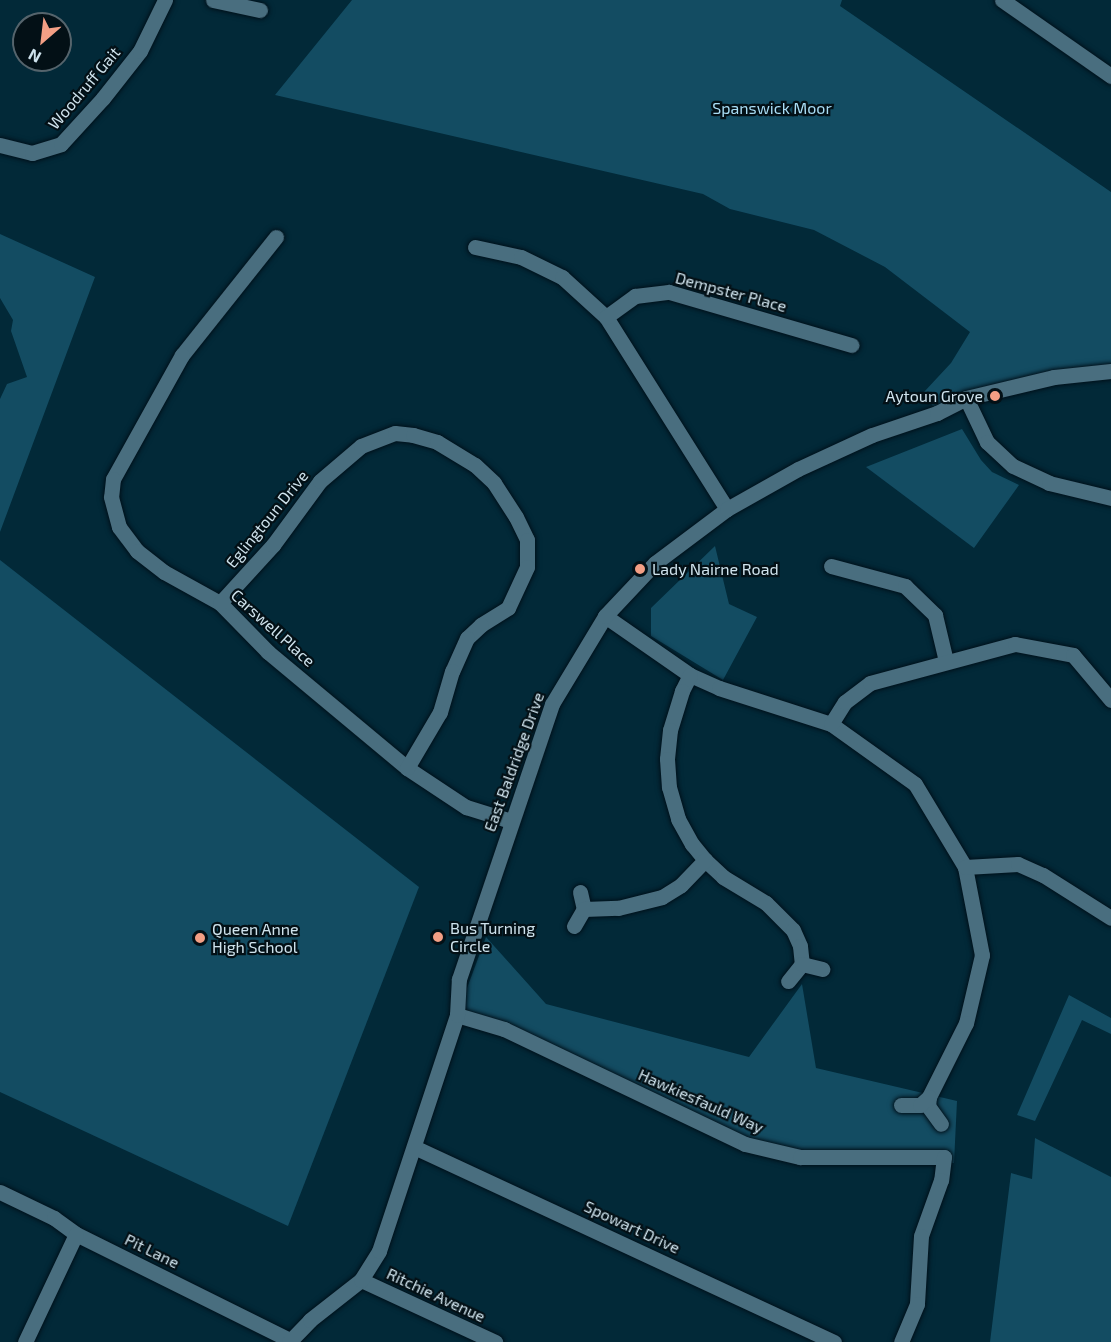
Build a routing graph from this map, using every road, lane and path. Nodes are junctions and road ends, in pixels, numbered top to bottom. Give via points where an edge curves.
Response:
1 (165, 0) edge
2 (213, 0) edge
3 (1002, 0) edge
4 (260, 10) dead end
5 (1111, 76) edge
6 (0, 145) edge
7 (276, 237) dead end
8 (476, 248) dead end
9 (606, 317) junction
10 (851, 345) dead end
11 (1111, 371) edge
12 (966, 398) junction
13 (1111, 498) edge
14 (727, 509) junction
15 (831, 566) dead end
16 (220, 603) junction
17 (605, 616) junction
18 (946, 661) junction
19 (690, 675) junction
20 (1111, 700) edge
21 (831, 724) junction
22 (407, 768) junction
23 (511, 821) junction
24 (705, 860) junction
25 (965, 867) junction
26 (580, 892) dead end
27 (584, 909) junction
28 (1111, 918) edge
29 (574, 926) dead end
30 (802, 964) junction
31 (822, 969) dead end
32 (788, 981) dead end
33 (457, 1015) junction
34 (929, 1096) junction
35 (901, 1105) dead end
36 (941, 1125) dead end
37 (414, 1147) junction
38 (0, 1192) edge
39 (76, 1234) junction
40 (361, 1280) junction
41 (289, 1341) edge
42 (25, 1342) edge
43 (495, 1342) edge
44 (834, 1342) edge
45 (901, 1342) edge

1 - 6 street, Woodruff Gait via 140,51 61,144 32,153
2 - 4 street
3 - 5 street
7 - 16 street, Carswell Place via 182,355 113,479 113,512 137,551 164,572
8 - 9 street via 521,258 562,277
9 - 10 street, Dempster Place via 635,296 669,292
9 - 14 street
11 - 12 street, East Baldridge Drive via 1054,377
12 - 13 street via 987,442 1013,466 1049,483
12 - 14 street, East Baldridge Drive via 798,469
14 - 17 street, East Baldridge Drive via 655,563
15 - 18 street via 905,586 935,615
16 - 22 street, Carswell Place via 268,652
16 - 22 street, Eglingtoun Drive via 273,545 320,481 361,446 394,433 413,435 437,442 475,465 494,483 516,518 527,540 527,567 508,608 467,638 440,712
17 - 19 street
17 - 23 street, East Baldridge Drive via 552,704
18 - 20 street via 1015,644 1074,655
18 - 21 street via 870,683 845,702
19 - 21 street
19 - 24 street via 670,730 669,787 678,819
21 - 25 street via 915,783
22 - 23 street, Carswell Place via 466,807
23 - 33 street, East Baldridge Drive via 459,979
24 - 27 street via 681,885 662,897 618,908
24 - 30 street via 723,877 781,915 800,946
25 - 28 street via 1018,864 1043,875
25 - 34 street via 982,955 966,1023
26 - 27 street
27 - 29 street
30 - 31 street
30 - 32 street
33 - 37 street, East Baldridge Drive
33 - 45 street, Hawkiesfauld Way via 504,1029 745,1144 800,1157 944,1157 941,1180 921,1236 917,1304
34 - 35 street via 920,1106
34 - 36 street via 928,1106
37 - 40 street, East Baldridge Drive via 379,1251
37 - 44 street, Spowart Drive
38 - 39 street, Pit Lane via 54,1218
39 - 41 street, Pit Lane
39 - 42 street
40 - 41 street, East Baldridge Drive
40 - 43 street, Ritchie Avenue

